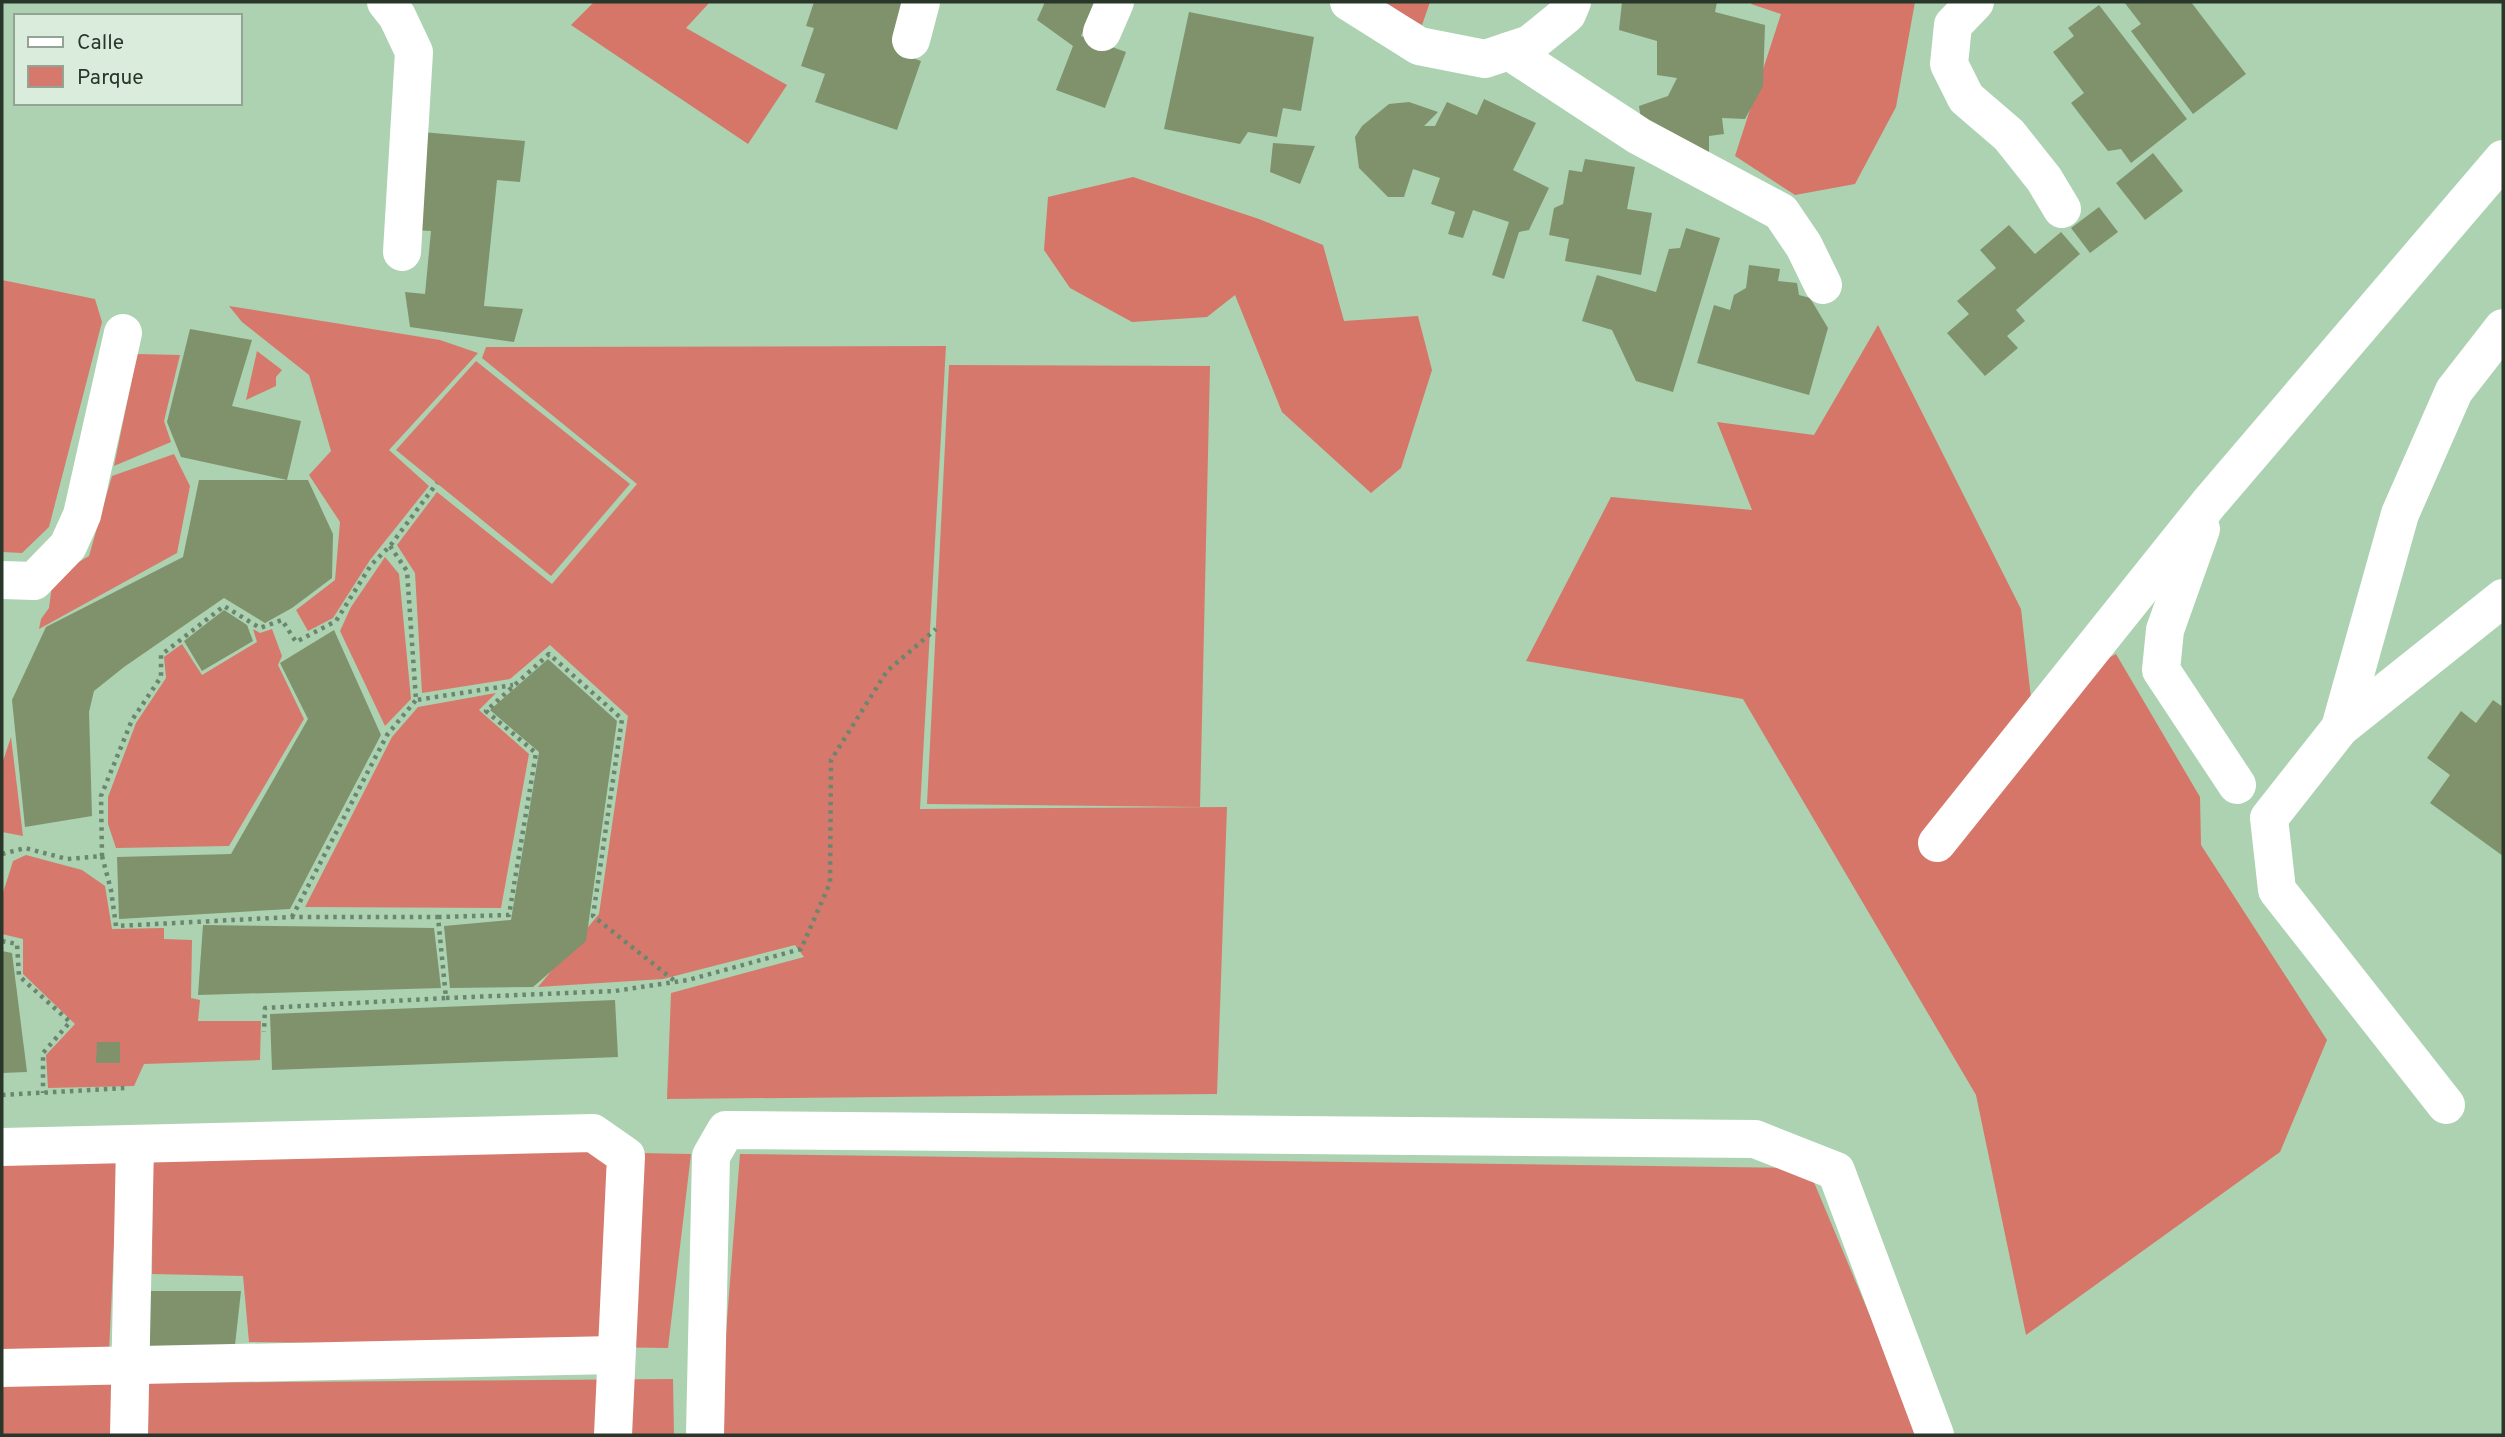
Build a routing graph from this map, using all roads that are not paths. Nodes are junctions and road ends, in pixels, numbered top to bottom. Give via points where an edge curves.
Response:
1 (386, 2) edge
2 (921, 2) edge
3 (1349, 2) edge
4 (1572, 2) edge
5 (1975, 2) edge
6 (911, 40) dead end
7 (1509, 51) junction
8 (2503, 159) edge
9 (2062, 209) dead end
10 (402, 252) dead end
11 (1823, 285) dead end
12 (2503, 328) edge
13 (123, 333) dead end
14 (2210, 502) junction
15 (2, 580) edge
16 (2503, 598) edge
17 (2340, 729) junction
18 (2237, 785) dead end
19 (1937, 843) dead end
20 (2446, 1105) dead end
21 (135, 1145) junction
22 (2, 1147) edge
23 (615, 1355) junction
24 (130, 1367) junction
25 (2, 1368) edge
26 (129, 1435) edge
27 (613, 1435) edge
28 (705, 1435) edge
29 (1935, 1435) edge

1 - 10 street via 414,52
2 - 6 street
3 - 7 street via 1419,46 1485,59
4 - 7 street via 1567,14 1530,44
5 - 9 street via 1953,25 1949,64 1966,98 2009,135
7 - 11 street via 1639,136 1781,212
8 - 14 street
12 - 17 street via 2454,391 2400,513
13 - 15 street via 82,515 68,546 34,581
14 - 18 street via 2165,630 2161,670
14 - 19 street
16 - 17 street
17 - 20 street via 2269,818 2277,890
21 - 22 street
21 - 23 street via 593,1133 626,1156
21 - 24 street
23 - 24 street
23 - 27 street
24 - 25 street
24 - 26 street
28 - 29 street via 711,1156 726,1130 1755,1139 1836,1171

